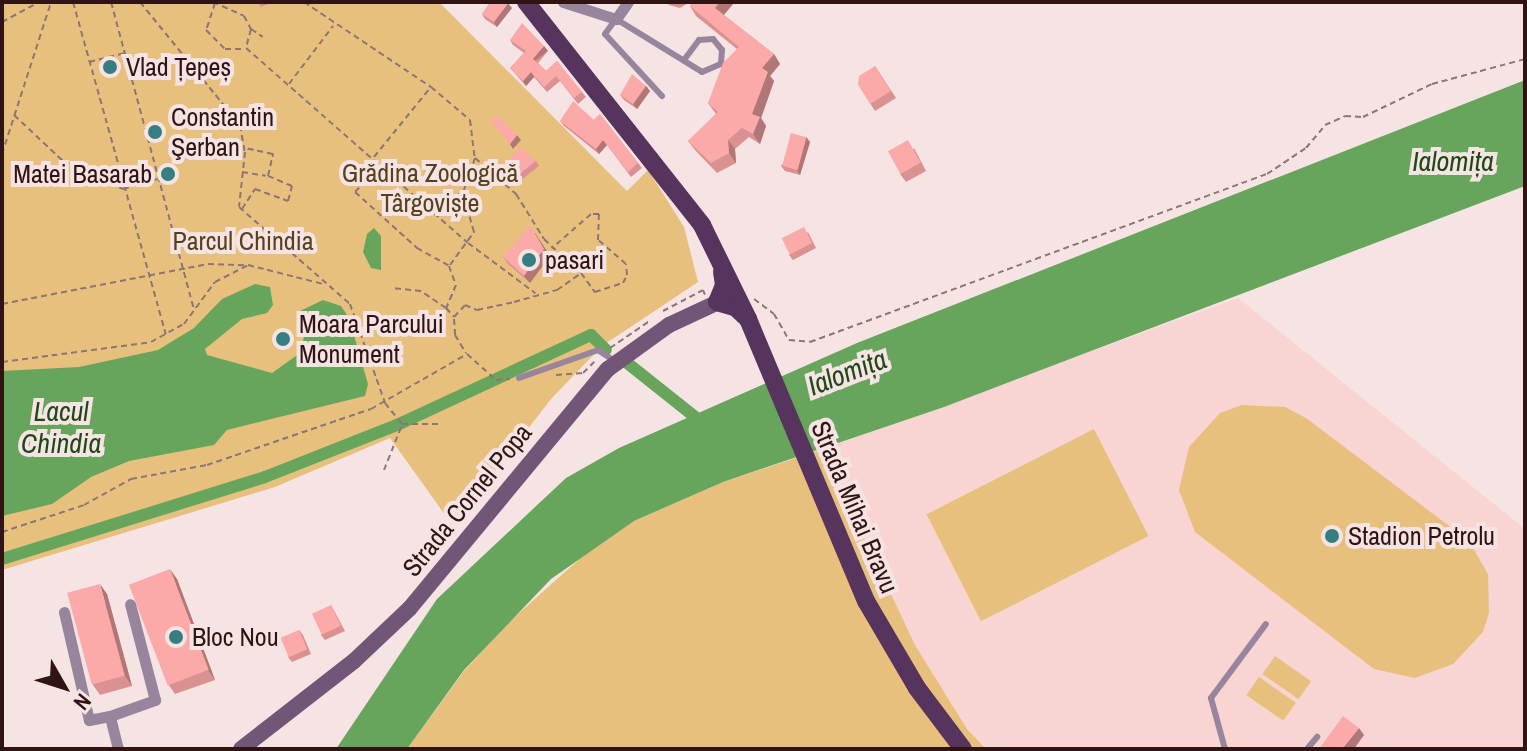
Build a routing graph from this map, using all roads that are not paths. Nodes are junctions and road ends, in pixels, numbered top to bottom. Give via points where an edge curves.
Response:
1 (526, 2) edge
2 (563, 2) edge
3 (628, 2) edge
4 (616, 19) junction
5 (684, 60) junction
6 (662, 96) dead end
7 (718, 254) junction
8 (737, 294) junction
9 (717, 302) junction
10 (748, 319) junction
11 (616, 362) junction
12 (519, 378) dead end
13 (130, 604) edge
14 (64, 612) dead end
15 (1266, 624) dead end
16 (110, 716) junction
17 (1317, 737) dead end
18 (118, 749) edge
19 (241, 749) edge
20 (963, 749) edge
21 (1225, 749) edge
22 (1307, 749) edge

1 - 7 main road, Strada Mihai Bravu via 668,177
2 - 4 street
3 - 4 street
4 - 5 lane
4 - 6 lane via 605,34
5 - 5 lane via 699,40 713,39 722,50 721,64 709,72
7 - 8 main road, Strada Mihai Bravu
7 - 9 main road via 724,285
8 - 9 main road, Strada Cornel Popa
8 - 10 main road, Strada Mihai Bravu
9 - 10 main road via 735,307
9 - 11 main road, Strada Cornel Popa via 669,325
10 - 20 main road, Strada Mihai Bravu via 880,628
11 - 12 lane via 598,350
11 - 19 main road, Strada Cornel Popa via 572,407 410,608 354,661
13 - 16 street via 155,700
14 - 16 street via 89,720
15 - 21 lane via 1211,698
16 - 18 street
17 - 22 lane

